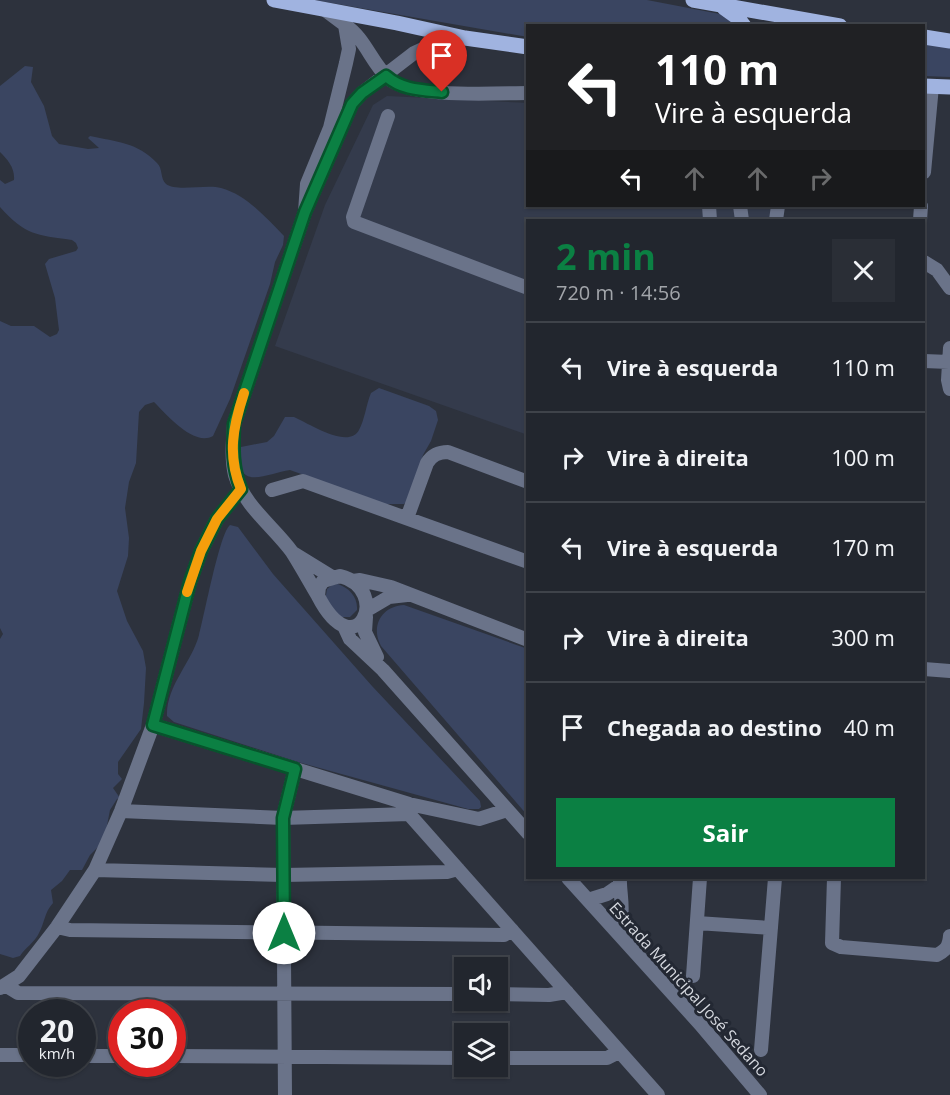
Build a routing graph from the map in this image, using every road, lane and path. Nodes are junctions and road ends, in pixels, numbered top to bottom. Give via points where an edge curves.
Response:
1 (274, 0) edge
2 (693, 0) edge
3 (717, 4) junction
4 (326, 10) junction
5 (742, 24) edge
6 (829, 24) edge
7 (345, 25) junction
8 (925, 37) edge
9 (465, 38) junction
10 (950, 41) edge
11 (526, 47) edge
12 (386, 76) junction
13 (928, 86) edge
14 (950, 87) edge
15 (525, 95) edge
16 (388, 116) dead end
17 (925, 150) edge
18 (305, 212) junction
19 (925, 263) edge
20 (526, 287) edge
21 (950, 288) edge
22 (950, 355) edge
23 (925, 361) edge
24 (950, 389) edge
25 (526, 481) edge
26 (241, 489) junction
27 (272, 490) dead end
28 (407, 518) junction
29 (291, 552) junction
30 (526, 561) edge
31 (332, 577) junction
32 (353, 581) junction
33 (409, 595) junction
34 (318, 596) junction
35 (366, 614) junction
36 (344, 626) junction
37 (526, 639) edge
38 (925, 669) edge
39 (383, 670) junction
40 (950, 671) edge
41 (153, 725) junction
42 (295, 769) junction
43 (409, 809) junction
44 (507, 810) junction
45 (121, 811) junction
46 (283, 818) junction
47 (526, 831) edge
48 (458, 869) junction
49 (95, 870) junction
50 (284, 875) junction
51 (569, 879) edge
52 (700, 879) edge
53 (775, 879) edge
54 (834, 879) edge
55 (620, 881) edge
56 (588, 900) junction
57 (697, 922) junction
58 (57, 927) junction
59 (771, 928) junction
60 (615, 929) junction
61 (512, 930) junction
62 (284, 933) junction
63 (950, 936) edge
64 (693, 976) dead end
65 (3, 987) edge
66 (567, 992) junction
67 (284, 994) junction
68 (454, 994) edge
69 (508, 994) edge
70 (761, 1050) dead end
71 (619, 1052) junction
72 (0, 1055) edge
73 (18, 1055) edge
74 (186, 1056) edge
75 (285, 1057) junction
76 (454, 1058) edge
77 (508, 1058) edge
78 (285, 1095) edge
79 (658, 1095) edge
80 (760, 1095) edge

1 - 4 main road
2 - 3 main road
3 - 5 main road
3 - 6 main road
4 - 7 street
4 - 9 main road
7 - 12 street via 359,36
7 - 18 street via 346,63 330,128 307,184
8 - 10 main road
9 - 11 main road
9 - 12 street via 414,53
12 - 15 street via 405,88
12 - 18 street via 352,104
13 - 14 main road
13 - 17 street
16 - 20 street via 354,222
18 - 26 street via 234,424 235,474
19 - 21 street via 937,270
22 - 23 street
22 - 24 street
25 - 28 street via 440,452 427,463
26 - 29 street
26 - 41 street via 217,519 194,572
27 - 28 street via 303,481
28 - 30 street
29 - 31 street
29 - 34 street
31 - 32 street
31 - 34 street via 322,581
32 - 33 street via 392,587
32 - 35 street via 363,597
33 - 35 street via 388,597
33 - 37 street
34 - 36 street
35 - 36 street via 362,623
35 - 39 street via 368,642
36 - 39 street via 350,639
38 - 40 street
39 - 44 street
41 - 42 street
41 - 45 street
42 - 43 street
42 - 46 street
43 - 44 street via 479,819
43 - 46 street
43 - 48 street
44 - 47 street
45 - 46 street
45 - 49 street
46 - 50 street
48 - 50 street
48 - 61 street
49 - 50 street
49 - 58 street
50 - 62 street
51 - 56 street, Estrada Municipal José Sedano
52 - 57 street
53 - 59 street
54 - 63 street via 832,943 937,955 946,950
55 - 56 street via 607,894
55 - 60 street via 621,917
56 - 60 street, Estrada Municipal José Sedano
57 - 59 street
57 - 64 street
58 - 62 street
58 - 65 street via 19,976
59 - 70 street
60 - 80 street, Estrada Municipal José Sedano
61 - 62 street via 504,935
61 - 66 street
62 - 67 street
65 - 67 street via 18,993
66 - 69 street
66 - 71 street
67 - 68 street
67 - 75 street
71 - 77 street via 608,1058
71 - 79 street
72 - 73 street
74 - 75 street
75 - 76 street
75 - 78 street

